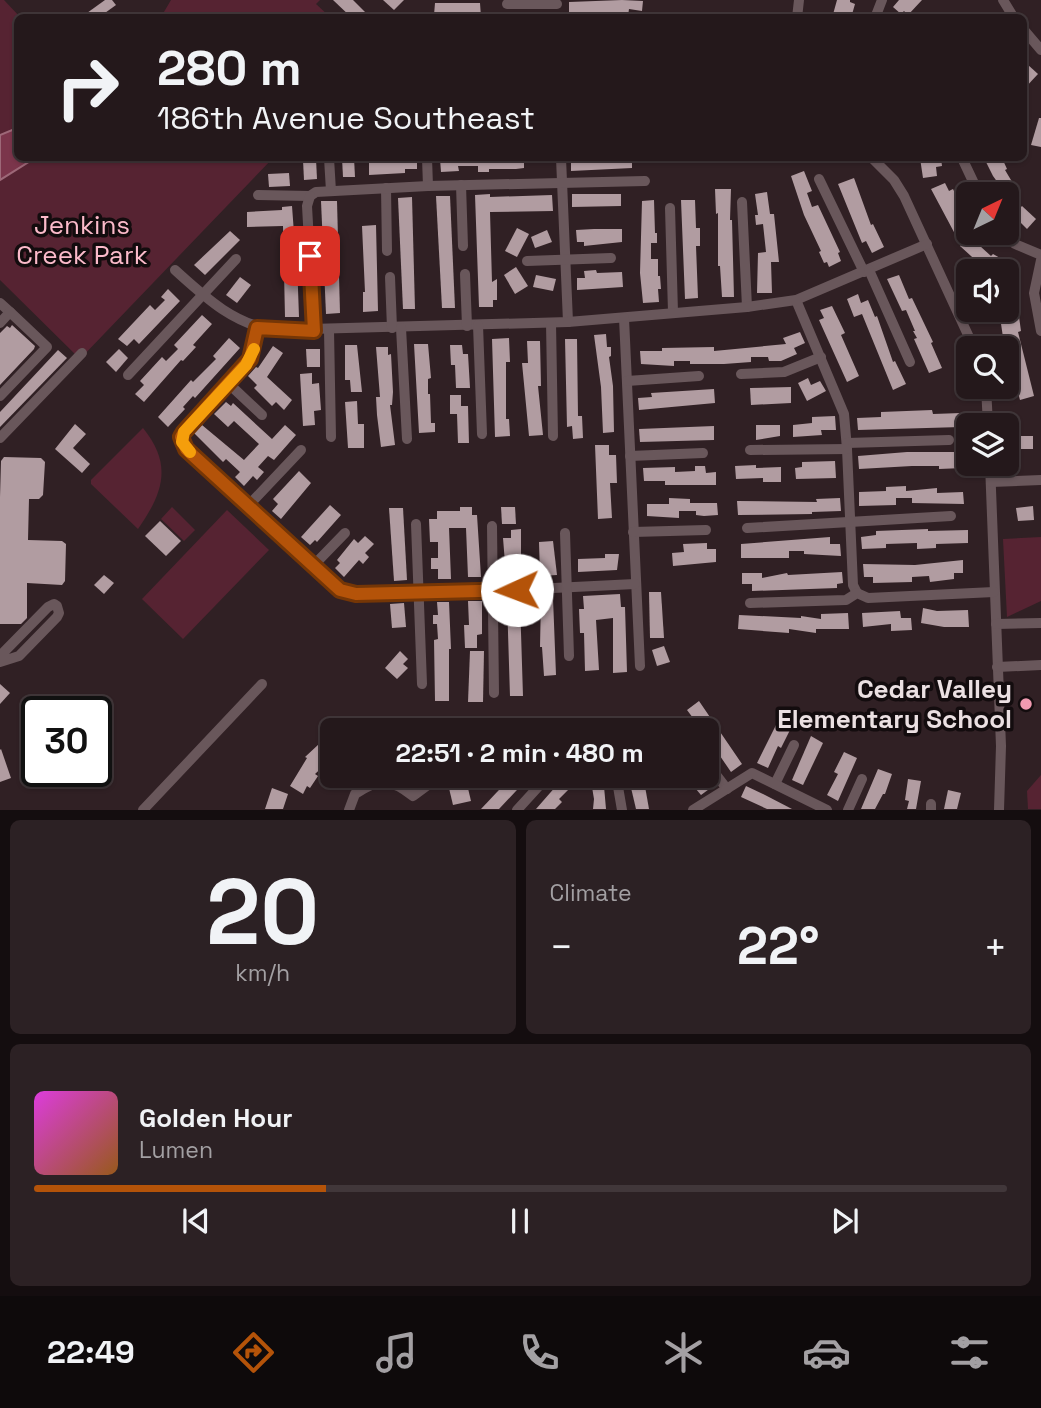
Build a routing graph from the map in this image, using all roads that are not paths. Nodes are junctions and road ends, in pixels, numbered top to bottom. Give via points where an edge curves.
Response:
1 (557, 2) edge
2 (507, 4) dead end
3 (1027, 35) edge
4 (1041, 50) edge
5 (329, 161) edge
6 (427, 161) edge
7 (561, 161) edge
8 (875, 161) edge
9 (963, 161) edge
10 (819, 179) dead end
11 (562, 181) junction
12 (645, 181) dead end
13 (973, 182) edge
14 (461, 185) junction
15 (428, 186) junction
16 (386, 188) junction
17 (331, 191) junction
18 (258, 195) dead end
19 (310, 196) junction
20 (742, 202) dead end
21 (670, 208) dead end
22 (927, 244) junction
23 (1018, 245) edge
24 (463, 246) dead end
25 (387, 251) dead end
26 (611, 258) dead end
27 (1041, 258) edge
28 (236, 259) dead end
29 (565, 260) junction
30 (527, 261) dead end
31 (175, 270) dead end
32 (866, 271) junction
33 (465, 274) dead end
34 (390, 277) dead end
35 (203, 295) junction
36 (796, 300) junction
37 (0, 303) edge
38 (747, 307) junction
39 (10, 312) junction
40 (673, 312) junction
41 (624, 318) junction
42 (0, 323) edge
43 (551, 323) junction
44 (568, 323) junction
45 (472, 326) junction
46 (257, 328) junction
47 (396, 328) junction
48 (329, 330) junction
49 (314, 331) junction
50 (1041, 331) edge
51 (969, 336) edge
52 (82, 353) dead end
53 (821, 356) junction
54 (910, 362) dead end
55 (128, 374) dead end
56 (741, 374) dead end
57 (699, 376) dead end
58 (627, 381) junction
59 (229, 384) junction
60 (0, 396) edge
61 (262, 415) dead end
62 (482, 434) dead end
63 (553, 436) dead end
64 (331, 437) dead end
65 (0, 438) edge
66 (407, 439) dead end
67 (949, 440) dead end
68 (847, 446) junction
69 (301, 450) dead end
70 (750, 450) dead end
71 (703, 453) dead end
72 (630, 456) junction
73 (991, 476) edge
74 (1041, 480) edge
75 (991, 482) junction
76 (248, 506) junction
77 (951, 516) dead end
78 (850, 522) junction
79 (416, 524) dead end
80 (492, 526) dead end
81 (747, 528) dead end
82 (706, 530) dead end
83 (634, 532) junction
84 (345, 533) dead end
85 (565, 533) dead end
86 (313, 566) junction
87 (635, 584) junction
88 (566, 587) junction
89 (492, 591) junction
90 (419, 592) junction
91 (994, 592) junction
92 (857, 593) junction
93 (750, 603) dead end
94 (1041, 623) edge
95 (996, 624) junction
96 (0, 656) edge
97 (569, 656) dead end
98 (0, 662) edge
99 (1041, 665) edge
100 (640, 666) dead end
101 (997, 667) junction
102 (262, 684) dead end
103 (422, 684) dead end
104 (494, 693) dead end
105 (794, 745) dead end
106 (719, 779) edge
107 (862, 779) dead end
108 (775, 784) junction
109 (368, 788) edge
110 (401, 788) edge
111 (424, 788) edge
112 (537, 788) edge
113 (618, 788) edge
114 (727, 789) junction
115 (143, 810) edge
116 (349, 810) edge
117 (517, 810) edge
118 (622, 810) edge
119 (693, 810) edge
120 (827, 810) edge
121 (848, 810) edge
122 (999, 810) edge

1 - 2 street
3 - 4 street
5 - 17 street
6 - 15 street
7 - 11 street
8 - 22 street via 899,188
9 - 13 street
10 - 32 street
11 - 12 street
11 - 14 street
11 - 29 street
14 - 15 street
14 - 24 street
15 - 16 street
16 - 17 street
16 - 25 street
17 - 19 street
18 - 19 street
19 - 49 street
20 - 38 street
21 - 40 street
22 - 32 street
22 - 51 street
23 - 27 street
26 - 29 street
27 - 50 street via 1034,293
28 - 35 street
29 - 30 street
29 - 44 street
31 - 35 street
32 - 36 street
32 - 54 street
33 - 45 street
34 - 47 street
35 - 46 street
35 - 55 street
36 - 38 street
36 - 53 street
37 - 39 street
38 - 40 street
39 - 42 street
39 - 60 street via 47,347
40 - 41 street
41 - 44 street
41 - 58 street
43 - 44 street
43 - 45 street
43 - 63 street
45 - 47 street
45 - 62 street
46 - 49 street
46 - 59 street via 250,359
47 - 48 street
47 - 66 street
48 - 49 street
48 - 64 street
52 - 65 street
53 - 56 street via 784,372
53 - 68 street via 841,405
57 - 58 street
58 - 72 street
59 - 61 street
59 - 76 street via 181,437 186,449
67 - 68 street
68 - 70 street
68 - 78 street
69 - 76 street
71 - 72 street
72 - 83 street
73 - 75 street
74 - 75 street
75 - 91 street
76 - 86 street
77 - 78 street
78 - 81 street
78 - 92 street
79 - 90 street
80 - 89 street
82 - 83 street
83 - 87 street
84 - 86 street
85 - 88 street
86 - 90 street via 349,593
87 - 88 street
87 - 100 street
88 - 89 street
88 - 97 street
89 - 90 street
89 - 104 street
90 - 103 street
91 - 92 street via 869,598
91 - 95 street
92 - 93 street via 846,600
94 - 95 street
95 - 101 street
96 - 98 street via 48,607 57,606 57,617 19,656
99 - 101 street
101 - 122 street
102 - 115 street
105 - 108 street
106 - 114 street
107 - 121 street
108 - 114 street via 752,773
108 - 120 street
109 - 116 street via 355,794
110 - 111 street via 413,796
112 - 117 street
113 - 118 street
114 - 119 street

